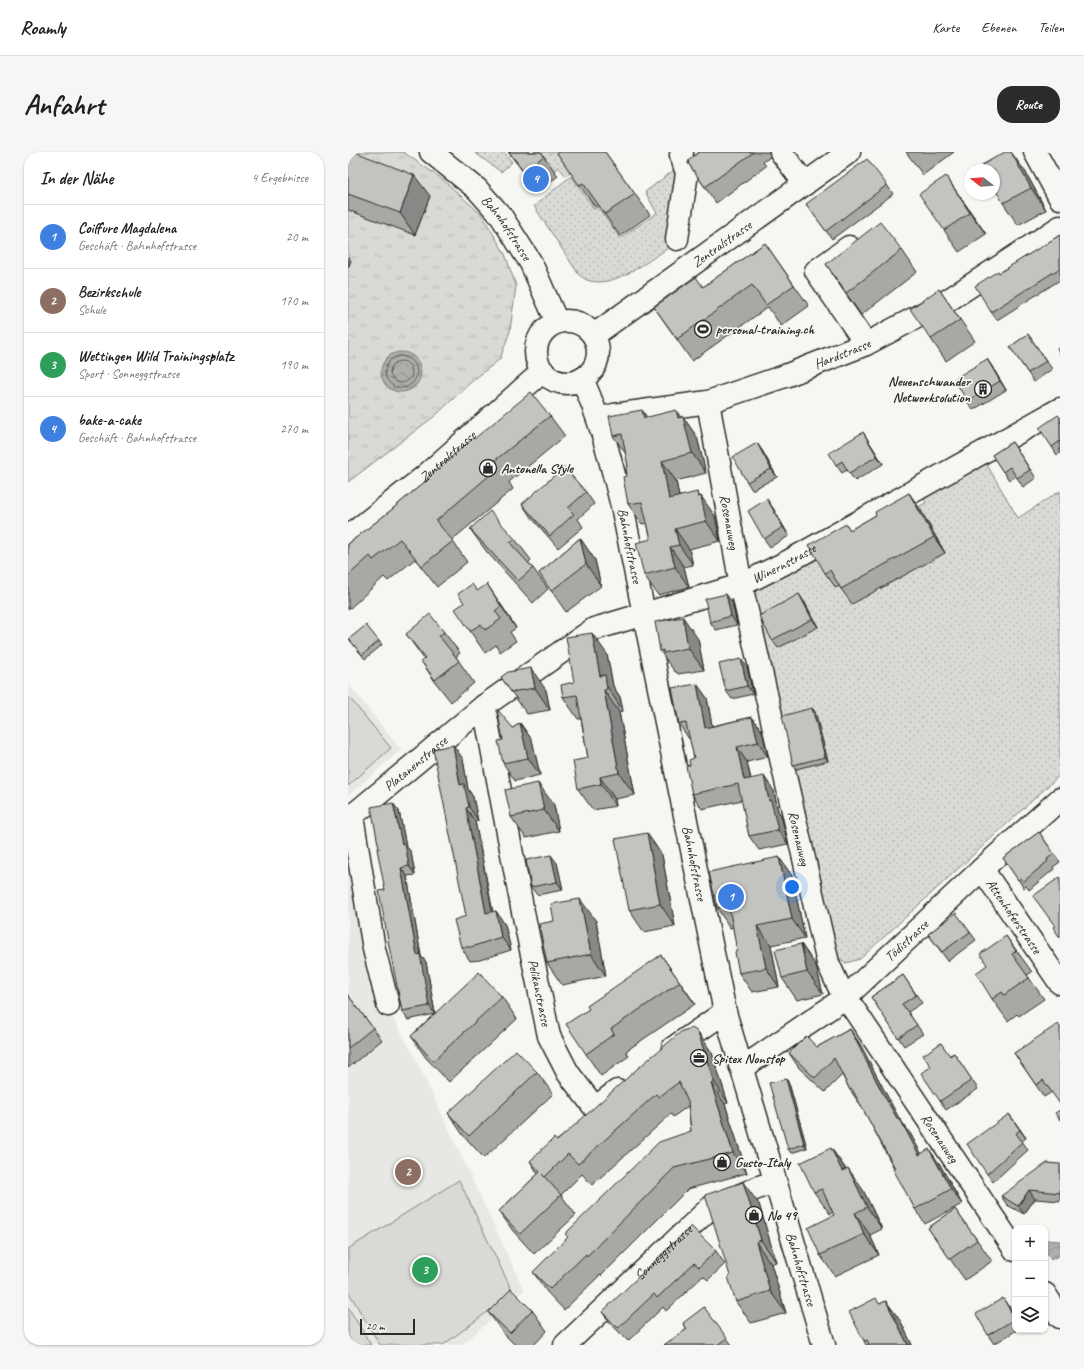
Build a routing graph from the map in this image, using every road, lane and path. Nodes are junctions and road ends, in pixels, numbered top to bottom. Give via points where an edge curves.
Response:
1 (431, 152) edge
2 (682, 152) edge
3 (781, 152) edge
4 (849, 152) edge
5 (1035, 152) edge
6 (804, 184) junction
7 (1060, 198) edge
8 (1060, 226) edge
9 (867, 235) edge
10 (677, 239) dead end
11 (557, 322) junction
12 (594, 335) junction
13 (866, 344) junction
14 (543, 371) junction
15 (582, 379) junction
16 (708, 402) junction
17 (1060, 408) edge
18 (598, 419) junction
19 (348, 537) edge
20 (741, 585) junction
21 (644, 614) junction
22 (484, 706) junction
23 (1060, 799) edge
24 (982, 869) junction
25 (1060, 983) edge
26 (846, 997) junction
27 (388, 1005) dead end
28 (725, 1012) junction
29 (659, 1058) edge
30 (740, 1065) junction
31 (630, 1080) edge
32 (775, 1183) junction
33 (1012, 1246) edge
34 (1047, 1297) edge
35 (1060, 1317) edge
36 (565, 1345) edge
37 (823, 1345) edge

1 - 11 street, Bahnhofstrasse via 477,189 501,216 531,263
2 - 10 street via 687,173
3 - 6 street
4 - 6 street, Zentralstrasse
5 - 7 street
6 - 12 street, Zentralstrasse
8 - 13 street, Hardstrasse via 947,301
9 - 13 street via 816,271
11 - 12 street via 573,321 588,328
11 - 14 street via 543,332 536,348 536,356
12 - 15 street via 598,344 596,364
13 - 16 street, Hardstrasse via 785,376
14 - 15 street via 557,381 565,383
14 - 19 street, Zentralstrasse via 425,476
15 - 18 street, Bahnhofstrasse
16 - 18 street, Hardstrasse via 614,414
16 - 20 street, Rosenauweg
17 - 20 street, Winernstrasse via 789,561
18 - 21 street, Bahnhofstrasse via 622,506
20 - 21 street, Winernstrasse
20 - 26 street, Rosenauweg via 828,963
21 - 22 street, Platanenstrasse via 594,629
21 - 28 street, Bahnhofstrasse
22 - 27 street, Platanenstrasse via 352,816 374,949
22 - 31 street, Pelikanstrasse via 549,1036 589,1116
23 - 24 street, Tödistrasse
24 - 25 street, Attenhoferstrasse
24 - 26 street, Tödistrasse
26 - 30 street, Tödistrasse via 751,1062
26 - 33 street, Rosenauweg
28 - 29 street
28 - 30 street, Bahnhofstrasse
30 - 32 street, Bahnhofstrasse
32 - 36 street, Sonneggstrasse via 710,1208
32 - 37 street, Bahnhofstrasse
34 - 35 street

